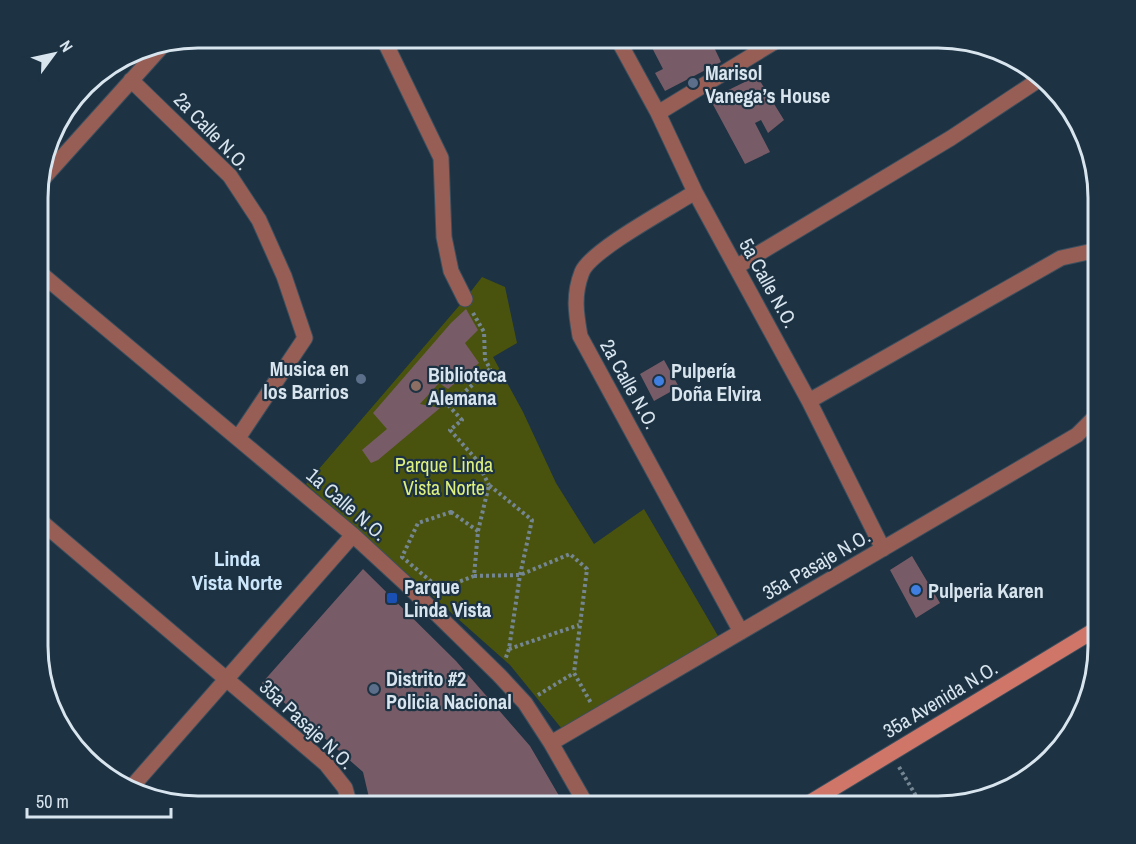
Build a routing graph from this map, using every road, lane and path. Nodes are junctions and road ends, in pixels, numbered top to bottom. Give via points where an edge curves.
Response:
1 (388, 48) edge
2 (622, 48) edge
3 (765, 48) edge
4 (154, 55) edge
5 (131, 80) junction
6 (1034, 83) edge
7 (658, 113) junction
8 (51, 170) edge
9 (695, 192) junction
10 (1088, 252) edge
11 (736, 267) junction
12 (48, 280) edge
13 (465, 299) joint
14 (809, 401) junction
15 (1088, 424) edge
16 (238, 438) junction
17 (489, 485) junction
18 (48, 527) edge
19 (478, 531) junction
20 (353, 535) junction
21 (883, 549) junction
22 (474, 576) junction
23 (520, 576) junction
24 (580, 625) junction
25 (741, 632) junction
26 (1088, 634) edge
27 (509, 649) junction
28 (573, 673) junction
29 (499, 675) junction
30 (226, 678) junction
31 (525, 703) junction
32 (598, 716) junction
33 (550, 743) junction
34 (891, 754) junction
35 (135, 783) edge
36 (347, 796) edge
37 (580, 796) edge
38 (821, 796) edge
39 (916, 796) edge

1 - 13 street via 441,158 444,237 451,271
2 - 7 street, 5a Calle N.O.
3 - 7 street
4 - 5 street
5 - 8 street
5 - 16 street, 2a Calle N.O. via 230,176 263,229 305,338
6 - 11 street via 951,138
7 - 9 street, 5a Calle N.O.
9 - 11 street, 5a Calle N.O.
9 - 25 street, 2a Calle N.O. via 609,245 583,270 575,304 580,336
10 - 14 street via 1061,258
11 - 14 street, 5a Calle N.O.
12 - 16 street, 1a Calle N.O.
13 - 17 path via 484,332 485,359 490,369 449,406 462,420 450,430 475,458
14 - 21 street, 5a Calle N.O.
15 - 21 street, 35a Pasaje N.O. via 1077,435
16 - 20 street, 1a Calle N.O.
17 - 19 path
17 - 23 path via 532,520
18 - 30 street, 35a Pasaje N.O.
19 - 22 path
19 - 22 path via 451,512 418,523 402,557 440,589
20 - 29 street, 1a Calle N.O.
20 - 30 street
21 - 25 street, 35a Pasaje N.O.
22 - 23 path
23 - 24 path via 570,554 587,570
23 - 27 path
24 - 27 path
24 - 28 path
25 - 32 street, 35a Pasaje N.O.
26 - 34 main road, 35a Avenida N.O.
27 - 29 path
28 - 31 path
28 - 32 path
29 - 31 street, 1a Calle N.O.
30 - 35 street
30 - 36 street, 35a Pasaje N.O. via 326,764
31 - 33 street, 1a Calle N.O.
32 - 33 street, 35a Pasaje N.O.
33 - 37 street, 1a Calle N.O.
34 - 38 main road, 35a Avenida N.O.
34 - 39 path

